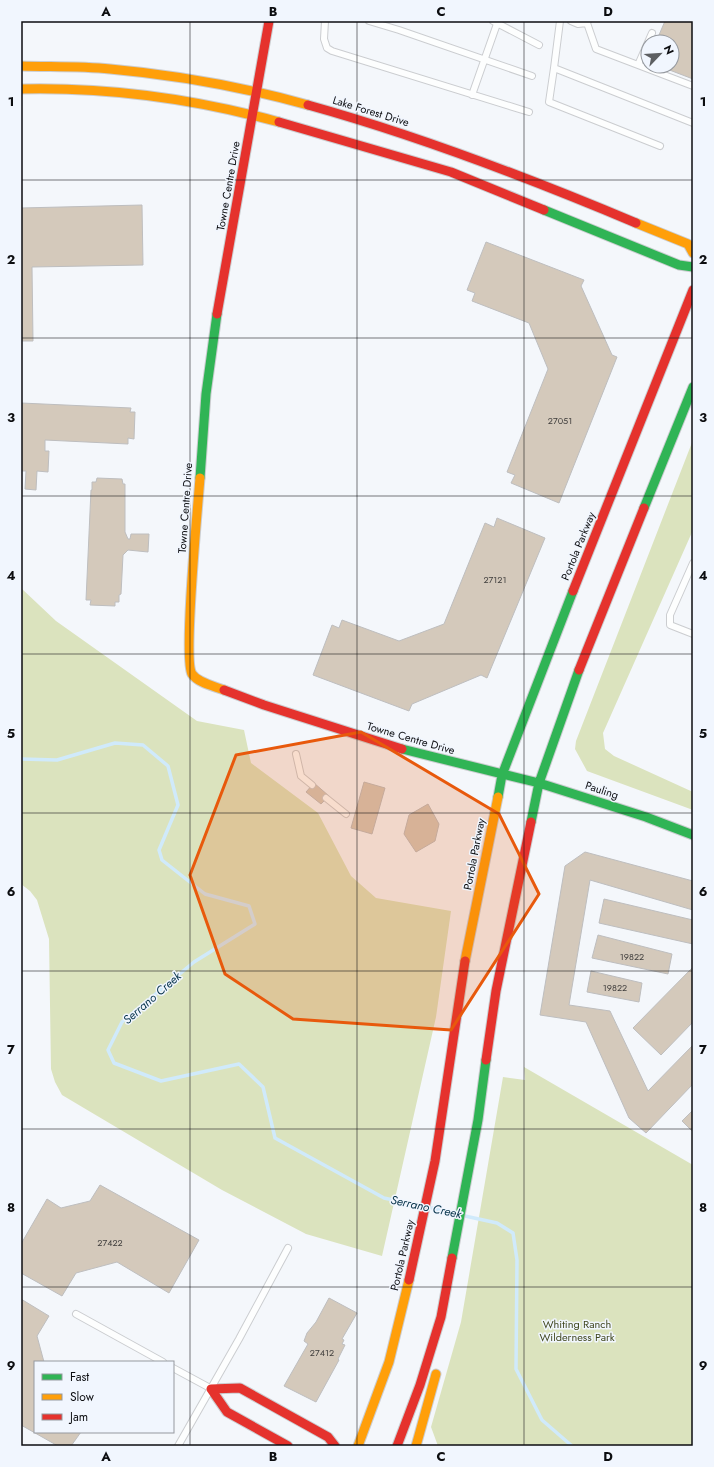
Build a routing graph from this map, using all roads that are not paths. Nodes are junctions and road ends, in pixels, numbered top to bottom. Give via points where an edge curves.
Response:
1 (269, 21) edge
2 (325, 21) edge
3 (369, 21) edge
4 (560, 21) edge
5 (571, 21) edge
6 (496, 22) edge
7 (588, 22) edge
8 (652, 33) dead end
9 (539, 45) dead end
10 (483, 59) junction
11 (638, 64) junction
12 (21, 66) edge
13 (554, 68) junction
14 (532, 76) dead end
15 (693, 86) edge
16 (21, 89) edge
17 (256, 91) junction
18 (472, 95) junction
19 (530, 112) dead end
20 (252, 115) junction
21 (693, 124) edge
22 (660, 146) dead end
23 (693, 253) edge
24 (693, 267) edge
25 (693, 290) edge
26 (693, 387) edge
27 (693, 563) edge
28 (693, 634) edge
29 (296, 754) dead end
30 (502, 775) junction
31 (539, 783) junction
32 (312, 785) dead end
33 (326, 798) dead end
34 (346, 814) dead end
35 (693, 834) edge
36 (288, 1248) dead end
37 (76, 1314) dead end
38 (441, 1317) junction
39 (445, 1331) dead end
40 (161, 1361) edge
41 (438, 1368) dead end
42 (174, 1369) edge
43 (211, 1389) junction
44 (178, 1446) edge
45 (288, 1446) edge
46 (335, 1446) edge
47 (358, 1446) edge
48 (397, 1446) edge
49 (416, 1446) edge

1 - 17 main road, Towne Centre Drive
2 - 18 lane via 324,39 327,48 332,51
3 - 10 lane
4 - 13 lane
5 - 7 lane via 578,24
6 - 9 lane
6 - 10 lane
7 - 11 lane via 596,49
8 - 11 lane
10 - 14 lane
10 - 18 lane
11 - 15 lane
12 - 17 main road, Lake Forest Drive via 58,65 164,74
13 - 21 lane
13 - 22 lane via 549,102
16 - 20 main road via 58,88 161,97
17 - 20 main road, Towne Centre Drive
17 - 23 main road, Lake Forest Drive via 376,123 458,151 688,244
18 - 19 lane
20 - 24 main road via 451,172 679,265
20 - 30 main road, Towne Centre Drive via 214,331 207,388 192,582 190,670 198,680 264,705 420,754
25 - 30 main road, Portola Parkway via 538,678
26 - 31 main road via 570,691
27 - 28 lane via 670,615 670,625
29 - 32 lane via 301,776
30 - 31 main road, Pauling
30 - 47 main road, Portola Parkway via 460,984 435,1161 420,1235 389,1362
31 - 35 main road, Pauling
31 - 38 main road via 496,991 478,1120
33 - 34 lane
36 - 43 lane
37 - 40 lane
38 - 39 main road
38 - 48 main road via 420,1385
41 - 49 main road
42 - 43 lane
43 - 44 lane
43 - 45 main road via 227,1412
43 - 46 main road via 240,1388 328,1437

